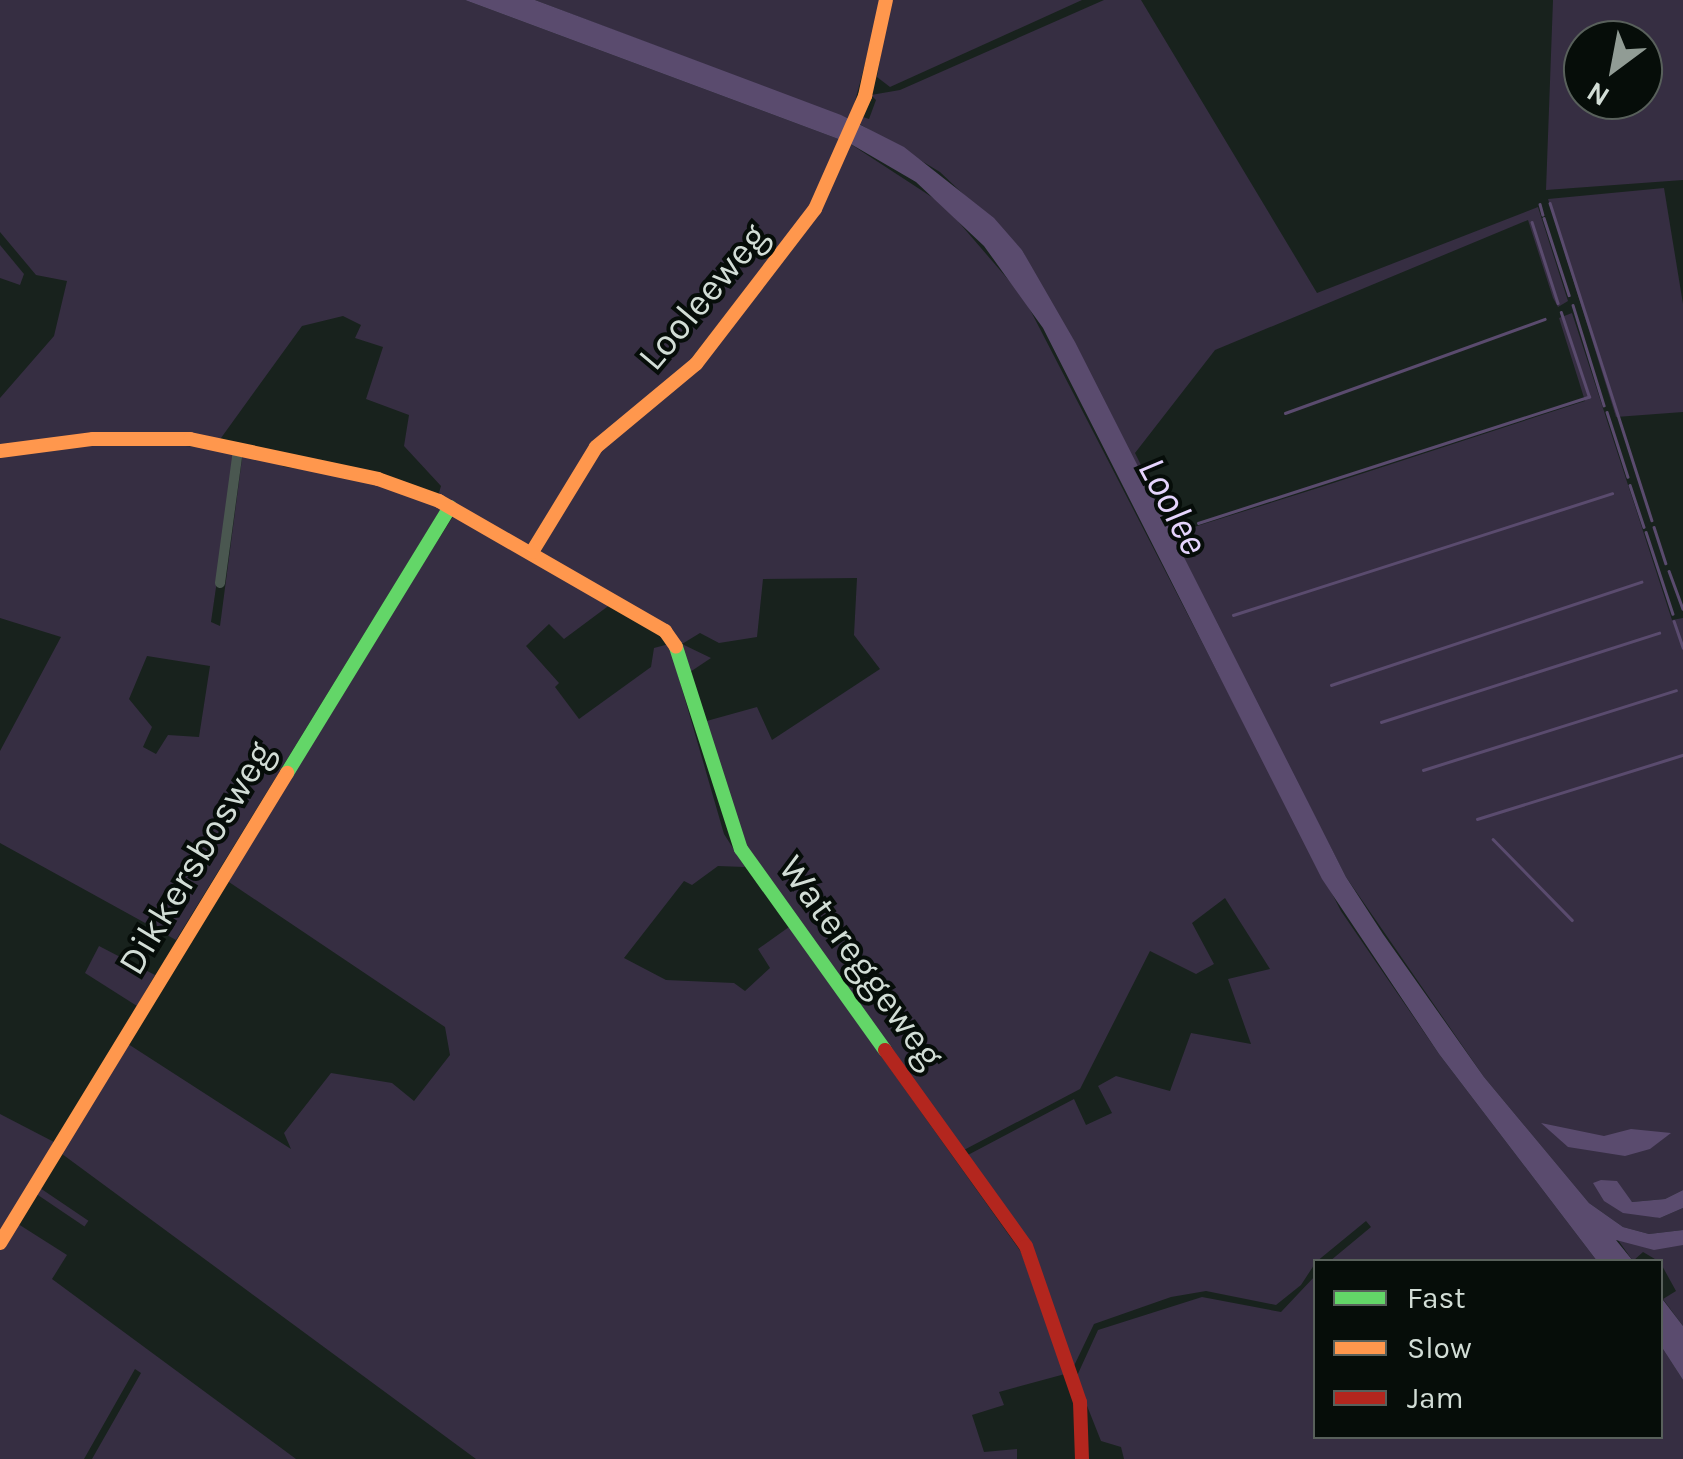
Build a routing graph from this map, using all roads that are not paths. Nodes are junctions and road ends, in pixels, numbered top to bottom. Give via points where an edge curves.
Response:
1 (886, 0) edge
2 (238, 449) junction
3 (0, 451) edge
4 (450, 507) junction
5 (532, 552) junction
6 (220, 584) dead end
7 (0, 1243) edge
8 (1082, 1459) edge

1 - 5 street, Looleeweg via 855,119 800,231 670,391 596,447
2 - 3 street via 190,439 93,439
2 - 4 street via 378,479
2 - 6 street
4 - 5 street
4 - 7 street, Dikkersbosweg
5 - 8 street, Watereggeweg via 674,640 741,849 1026,1246 1080,1402

